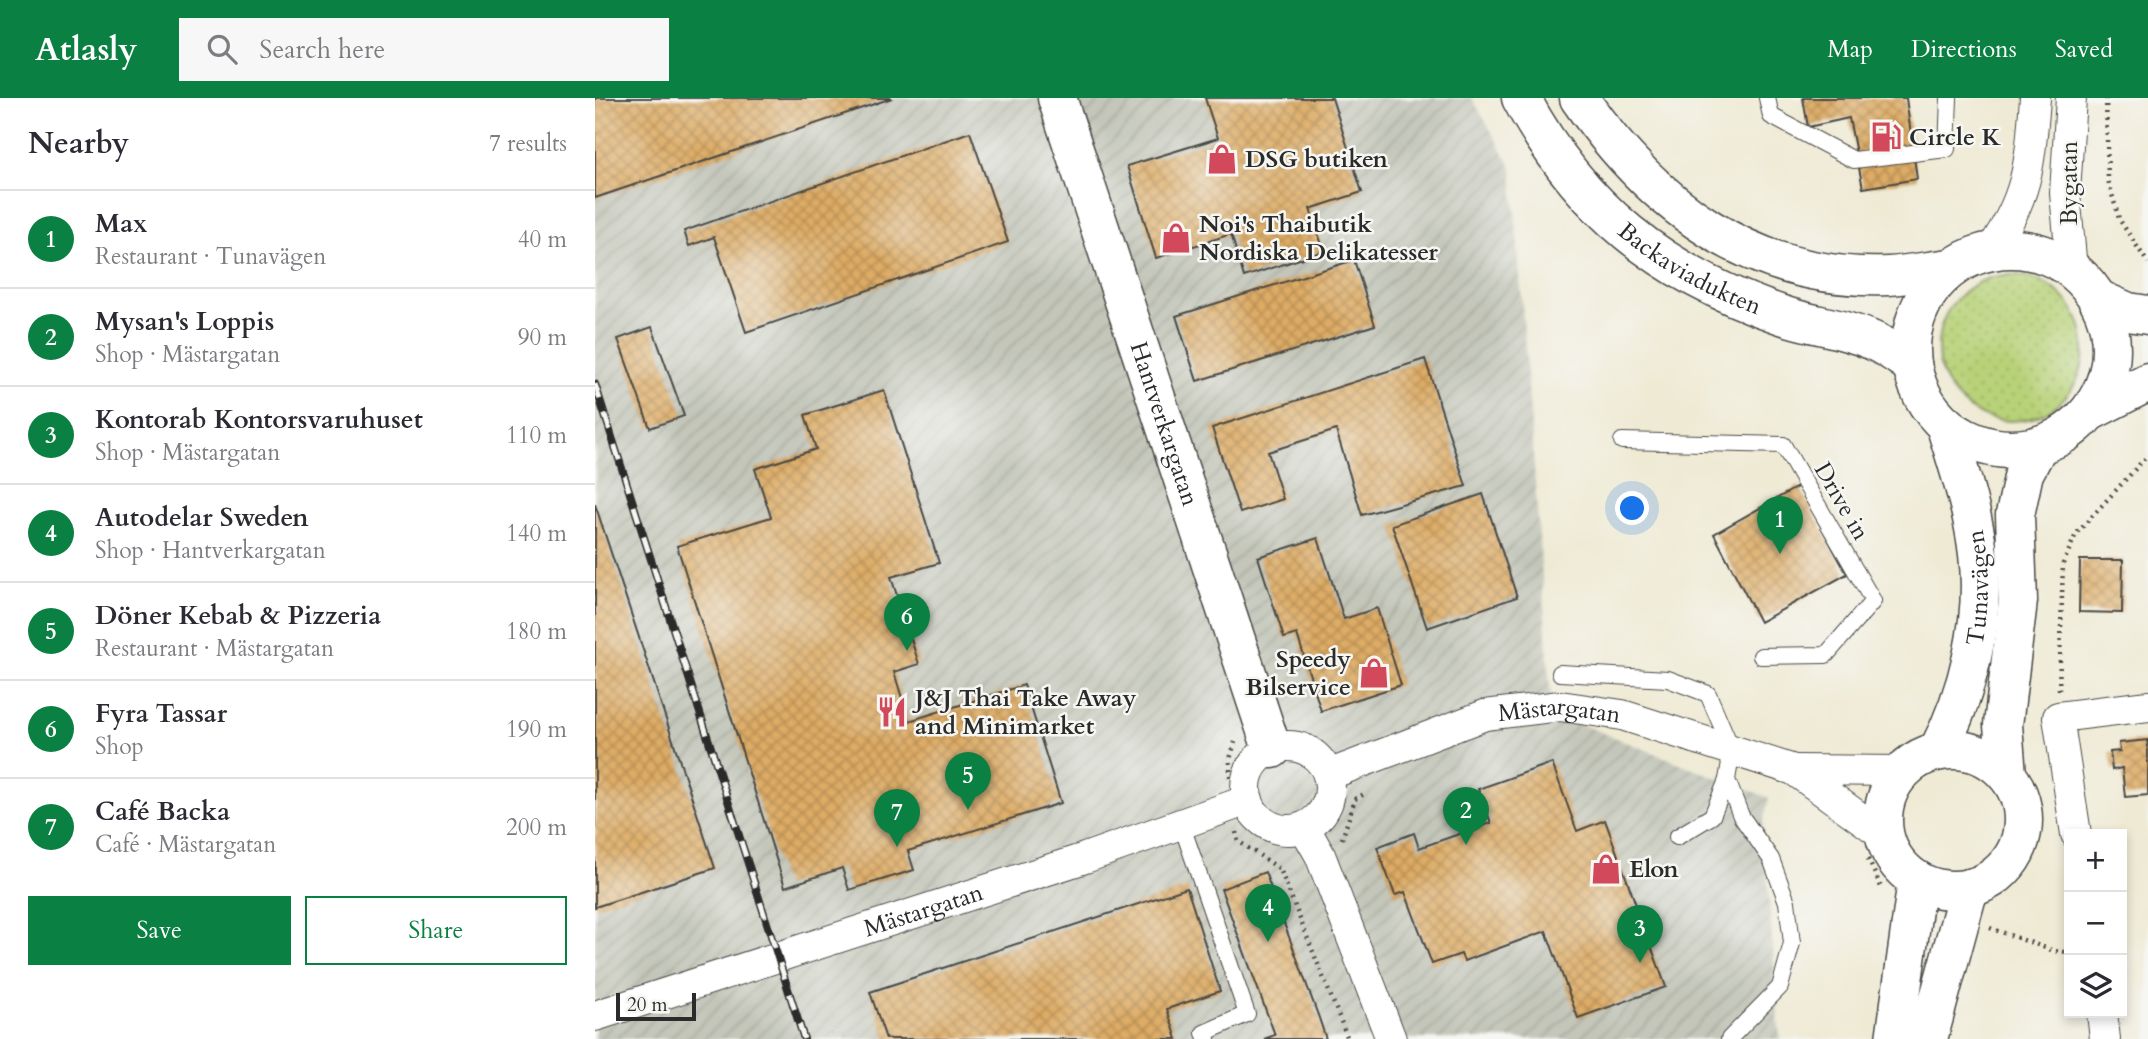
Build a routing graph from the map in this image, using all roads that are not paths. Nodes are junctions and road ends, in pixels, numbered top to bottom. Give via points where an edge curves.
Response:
1 (1057, 98) edge
2 (1521, 98) edge
3 (1579, 98) edge
4 (1767, 98) edge
5 (1949, 98) edge
6 (2035, 98) edge
7 (2071, 98) edge
8 (1991, 250) junction
9 (1952, 268) junction
10 (2072, 269) junction
11 (2098, 299) junction
12 (2148, 315) edge
13 (1912, 365) junction
14 (2148, 382) edge
15 (2089, 412) junction
16 (1945, 424) junction
17 (1622, 441) dead end
18 (2039, 445) junction
19 (1761, 656) dead end
20 (1560, 673) dead end
21 (2148, 706) edge
22 (1272, 749) junction
23 (1732, 750) junction
24 (1938, 751) junction
25 (1794, 770) junction
26 (1903, 771) junction
27 (1328, 775) junction
28 (2007, 775) junction
29 (1727, 780) junction
30 (1248, 800) junction
31 (1182, 826) junction
32 (1304, 827) junction
33 (2075, 829) edge
34 (1885, 836) junction
35 (1677, 837) dead end
36 (1917, 880) junction
37 (1969, 888) junction
38 (595, 1016) edge
39 (2103, 1018) edge
40 (1207, 1039) edge
41 (1391, 1039) edge
42 (1729, 1039) edge
43 (1895, 1039) edge
44 (1928, 1039) edge
45 (2105, 1039) edge

1 - 22 main road, Hantverkargatan
2 - 13 main road, Backaviadukten via 1573,176 1613,220 1650,251 1693,279 1741,301 1871,340
3 - 9 main road, Backaviadukten via 1629,163 1665,199 1752,251 1799,267 1839,272 1888,276
4 - 5 lane via 1771,116 1854,160 1947,149
6 - 8 street, Bygatan via 2025,186 2014,216
7 - 10 street, Bygatan via 2065,192
8 - 9 main road
8 - 10 main road via 2025,249
9 - 13 main road via 1930,290 1916,318
10 - 11 main road
11 - 12 main road
11 - 15 main road via 2111,331 2111,365
13 - 16 main road via 1923,397
14 - 15 main road
15 - 18 main road via 2067,433
16 - 18 main road via 1989,447
16 - 24 main road, Tunavägen via 1973,522 1979,556 1979,610 1967,681 1954,722
17 - 19 lane, Drive in via 1783,445 1873,601 1826,655
18 - 28 main road, Tunavägen via 2024,473 2015,515 2018,601 2004,725
20 - 23 lane via 1668,679 1708,694
21 - 33 street via 2058,716
22 - 27 street via 1286,746 1312,753
22 - 30 street via 1248,776
23 - 25 street, Mästargatan
23 - 27 street, Mästargatan via 1622,715 1560,706 1485,715
23 - 29 lane
24 - 26 main road
24 - 28 main road via 1976,754
25 - 26 street, Mästargatan
25 - 34 street, Mästargatan
26 - 34 main road via 1885,801
27 - 32 street via 1329,800 1315,821
28 - 37 main road via 2022,807 2019,842 2000,872
29 - 35 lane via 1713,816
29 - 42 lane via 1741,816 1771,859 1787,902 1792,943 1780,987
30 - 31 street, Mästargatan
30 - 32 street via 1270,825 1290,830
31 - 38 street, Mästargatan
31 - 40 lane via 1247,1014 1204,1033
32 - 41 street via 1320,855
34 - 36 main road via 1898,862
36 - 37 main road via 1935,888
36 - 43 main road
37 - 44 main road
39 - 45 street

